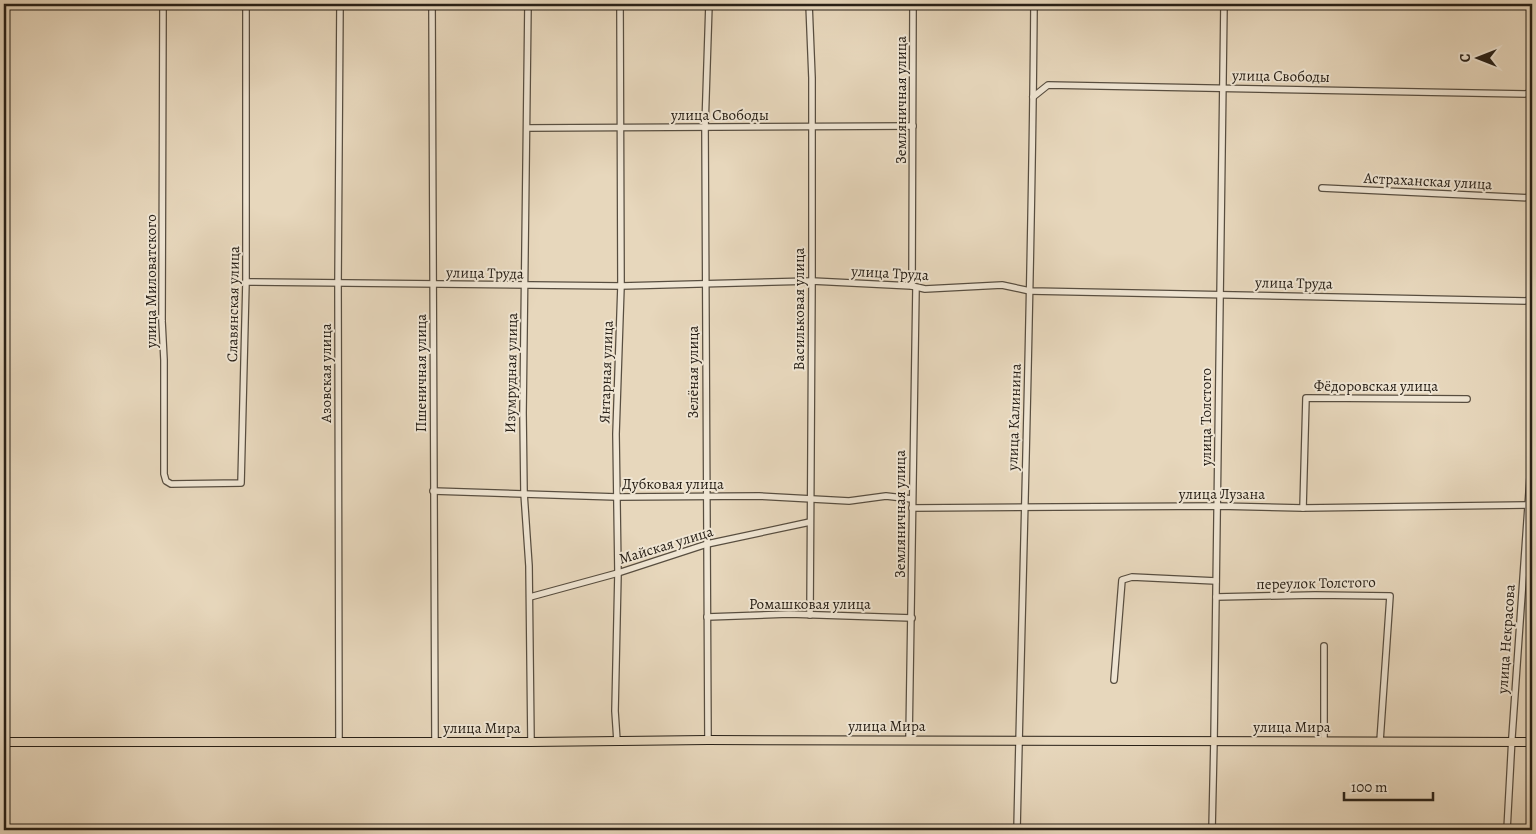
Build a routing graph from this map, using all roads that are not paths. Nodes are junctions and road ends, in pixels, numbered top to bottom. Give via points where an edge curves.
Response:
1 (163, 4) edge
2 (246, 4) edge
3 (340, 4) edge
4 (432, 4) edge
5 (528, 4) edge
6 (620, 4) edge
7 (709, 4) edge
8 (809, 4) edge
9 (913, 4) edge
10 (1034, 4) edge
11 (1224, 4) edge
12 (1222, 87) junction
13 (1532, 94) edge
14 (1033, 97) junction
15 (914, 126) junction
16 (620, 127) junction
17 (705, 127) junction
18 (527, 128) junction
19 (811, 128) junction
20 (1322, 188) dead end
21 (1532, 198) edge
22 (246, 282) junction
23 (812, 282) junction
24 (338, 283) junction
25 (705, 283) junction
26 (433, 285) junction
27 (525, 286) junction
28 (621, 286) junction
29 (914, 287) junction
30 (1030, 291) junction
31 (1219, 294) junction
32 (1532, 301) edge
33 (1467, 399) dead end
34 (1532, 449) edge
35 (241, 483) joint
36 (433, 491) junction
37 (524, 493) junction
38 (706, 496) junction
39 (617, 497) junction
40 (912, 498) junction
41 (811, 499) junction
42 (1530, 505) edge
43 (1218, 506) junction
44 (1024, 507) junction
45 (912, 508) junction
46 (1302, 508) junction
47 (810, 522) junction
48 (707, 544) junction
49 (618, 573) junction
50 (1216, 580) junction
51 (530, 598) junction
52 (1216, 598) junction
53 (810, 615) junction
54 (707, 618) junction
55 (912, 618) junction
56 (1324, 646) dead end
57 (1114, 680) dead end
58 (708, 740) junction
59 (909, 740) junction
60 (1019, 740) junction
61 (1214, 740) junction
62 (617, 741) junction
63 (1324, 741) junction
64 (1380, 741) junction
65 (4, 742) edge
66 (339, 742) junction
67 (435, 742) junction
68 (531, 742) junction
69 (1512, 742) junction
70 (1532, 742) edge
71 (1017, 830) edge
72 (1212, 830) edge
73 (1507, 830) edge

1 - 35 street, улица Миловатского via 164,474 171,484
2 - 22 street, Славянская улица
3 - 24 street, Азовская улица
4 - 26 street, Пшеничная улица
5 - 18 street, Изумрудная улица
6 - 16 street, Янтарная улица
7 - 17 street, Зелёная улица
8 - 19 street, Васильковая улица
9 - 15 street, Земляничная улица
10 - 14 street, улица Калинина
11 - 12 street, улица Толстого
12 - 13 street, улица Свободы
12 - 14 street, улица Свободы via 1048,85
12 - 31 street, улица Толстого
14 - 30 street, улица Калинина
15 - 19 street, улица Свободы
15 - 29 street, Земляничная улица
16 - 17 street, улица Свободы
16 - 18 street, улица Свободы
16 - 28 street, Янтарная улица
17 - 19 street, улица Свободы
17 - 25 street, Зелёная улица
18 - 27 street, Изумрудная улица
19 - 23 street, Васильковая улица
20 - 21 street, Астраханская улица
22 - 24 street, улица Труда
22 - 35 street, Славянская улица
23 - 25 street, улица Труда
23 - 29 street, улица Труда
23 - 41 street, Васильковая улица
24 - 26 street, улица Труда
24 - 66 street, Азовская улица
25 - 28 street, улица Труда
25 - 38 street, Зелёная улица
26 - 27 street, улица Труда
26 - 36 street, Пшеничная улица
27 - 28 street, улица Труда
27 - 37 street, Изумрудная улица
28 - 39 street, Янтарная улица
29 - 30 street, улица Труда via 1002,285
29 - 40 street, Земляничная улица
30 - 31 street, улица Труда
30 - 44 street, улица Калинина
31 - 32 street, улица Труда
31 - 43 street, улица Толстого
33 - 46 street, Фёдоровская улица via 1306,398
34 - 42 street, улица Некрасова
36 - 37 street, Дубковая улица
36 - 67 street, Пшеничная улица
37 - 39 street, Дубковая улица
37 - 51 street, Изумрудная улица
38 - 39 street, Дубковая улица
38 - 41 street, Дубковая улица
38 - 48 street, Зелёная улица
39 - 49 street, Янтарная улица
40 - 41 street, Дубковая улица
40 - 45 street, Земляничная улица
41 - 47 street, Васильковая улица
42 - 46 street, улица Лузана
42 - 69 street, улица Некрасова
43 - 44 street, улица Лузана
43 - 46 street, улица Лузана
43 - 50 street, улица Толстого
44 - 45 street, улица Лузана
44 - 60 street, улица Калинина
45 - 55 street, Земляничная улица
47 - 48 street, Майская улица
47 - 53 street, Васильковая улица
48 - 49 street, Майская улица
48 - 54 street, Зелёная улица
49 - 51 street, Майская улица
49 - 62 street, Янтарная улица
50 - 52 street, улица Толстого
50 - 57 street via 1132,577 1122,580
51 - 68 street, Изумрудная улица
52 - 61 street, улица Толстого
52 - 64 street, переулок Толстого via 1390,596
53 - 54 street, Ромашковая улица
53 - 55 street, Ромашковая улица
54 - 58 street, Зелёная улица
55 - 59 street, Земляничная улица
56 - 63 street
58 - 59 main road, улица Мира
58 - 62 main road, улица Мира
59 - 60 main road, улица Мира
60 - 61 main road, улица Мира
60 - 71 street, улица Калинина
61 - 63 main road, улица Мира
61 - 72 street, улица Толстого
62 - 68 main road, улица Мира
63 - 64 main road, улица Мира
64 - 69 main road, улица Мира
65 - 66 main road, улица Мира
66 - 67 main road, улица Мира
67 - 68 main road, улица Мира
69 - 70 main road, улица Мира
69 - 73 street, улица Некрасова

